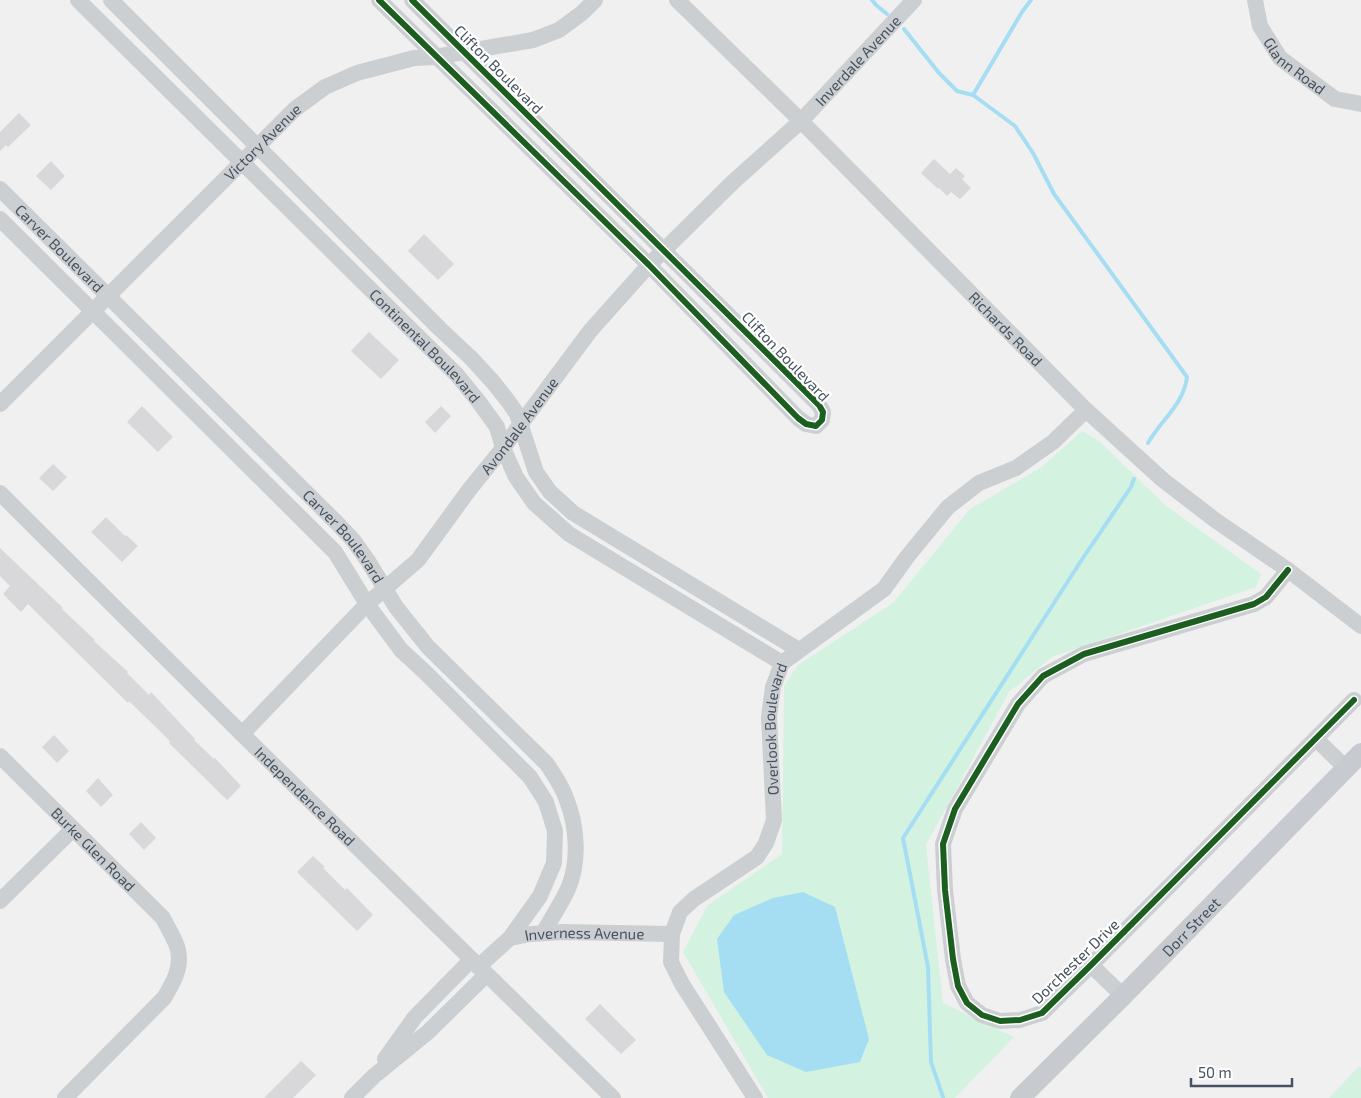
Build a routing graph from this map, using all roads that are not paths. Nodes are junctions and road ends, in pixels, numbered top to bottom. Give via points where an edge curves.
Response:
1 (78, 0) edge
2 (112, 0) edge
3 (378, 0) edge
4 (412, 0) edge
5 (595, 0) edge
6 (677, 0) edge
7 (914, 0) edge
8 (1255, 0) edge
9 (464, 52) junction
10 (436, 57) junction
11 (1361, 104) edge
12 (801, 121) junction
13 (257, 146) junction
14 (242, 162) junction
15 (0, 189) edge
16 (0, 219) edge
17 (663, 251) junction
18 (649, 265) junction
19 (107, 296) junction
20 (92, 311) junction
21 (0, 404) edge
22 (1086, 410) junction
23 (521, 424) junction
24 (502, 448) junction
25 (0, 493) edge
26 (1288, 570) junction
27 (385, 589) junction
28 (368, 604) junction
29 (1361, 626) edge
30 (799, 650) junction
31 (782, 663) junction
32 (1354, 700) dead end
33 (242, 734) junction
34 (1316, 739) junction
35 (1361, 753) edge
36 (0, 756) edge
37 (1346, 768) junction
38 (74, 829) junction
39 (0, 901) edge
40 (544, 933) junction
41 (672, 934) junction
42 (510, 938) junction
43 (1091, 965) junction
44 (478, 967) junction
45 (1123, 996) junction
46 (65, 1098) edge
47 (352, 1098) edge
48 (612, 1098) edge
49 (755, 1098) edge
50 (1020, 1098) edge

1 - 14 street, Continental Boulevard
2 - 13 street, Continental Boulevard
3 - 10 street, Clifton Boulevard
4 - 9 street, Clifton Boulevard
5 - 9 street, Victory Avenue via 559,30 542,37
6 - 12 street, Richards Road
7 - 12 street, Inverdale Avenue
8 - 11 street, Glann Road via 1260,26 1280,58 1335,100
9 - 10 street, Victory Avenue
9 - 17 street, Clifton Boulevard
10 - 13 street, Victory Avenue via 414,58 357,73 325,87 295,108
10 - 18 street, Clifton Boulevard
12 - 17 street, Avondale Avenue
12 - 22 street, Richards Road
13 - 14 street, Victory Avenue
13 - 23 street, Continental Boulevard via 471,358 508,402
14 - 19 street, Victory Avenue
14 - 24 street, Continental Boulevard via 457,375 496,427
15 - 19 street, Carver Boulevard
16 - 20 street, Carver Boulevard
17 - 18 street, Avondale Avenue
17 - 18 street, Clifton Boulevard via 819,405 823,412 822,420 816,426 798,418
18 - 23 street, Avondale Avenue via 590,331
19 - 20 street, Victory Avenue
19 - 27 street, Carver Boulevard via 337,523 353,540
20 - 21 street, Victory Avenue
20 - 28 street, Carver Boulevard via 335,552
22 - 26 street, Richards Road via 1163,480 1214,520
22 - 30 street, Overlook Boulevard via 1053,442 1016,468 979,483 948,507 884,589
23 - 24 street, Avondale Avenue
23 - 30 street, Continental Boulevard via 536,472 550,492 573,513
24 - 27 street, Avondale Avenue via 418,560
24 - 31 street, Continental Boulevard via 534,503 569,534
25 - 33 street, Independence Road
26 - 29 street, Richards Road
26 - 43 street, Dorchester Drive via 1266,597 1254,604 1084,654 1043,676 1018,704 955,809 943,844 945,890 958,986 967,1003 982,1015 1000,1021 1020,1020 1042,1013
27 - 28 street, Avondale Avenue
27 - 40 street, Carver Boulevard via 428,647 547,764 566,798 574,822 574,867 568,888
28 - 33 street, Avondale Avenue
28 - 42 street, Carver Boulevard via 401,650 530,777 546,802 555,831 554,863 540,896
30 - 31 street, Overlook Boulevard
31 - 41 street, Overlook Boulevard via 773,687 769,717 774,820 766,843 756,857 680,912
32 - 34 street, Dorchester Drive
33 - 44 street, Independence Road
34 - 37 street
34 - 43 street, Dorchester Drive
35 - 37 main road, Dorr Street
36 - 38 street, Burke Glen Road
37 - 45 main road, Dorr Street
38 - 39 street
38 - 46 street, Burke Glen Road via 163,918 178,950 178,967 164,998
40 - 41 street, Inverness Avenue
40 - 42 street, Inverness Avenue
41 - 49 street, Overlook Boulevard via 671,962 682,984
42 - 44 street, Inverness Avenue
43 - 45 street, Dorchester Drive
44 - 47 street, Inverness Avenue via 415,1017 374,1076
44 - 48 street, Independence Road
45 - 50 main road, Dorr Street

